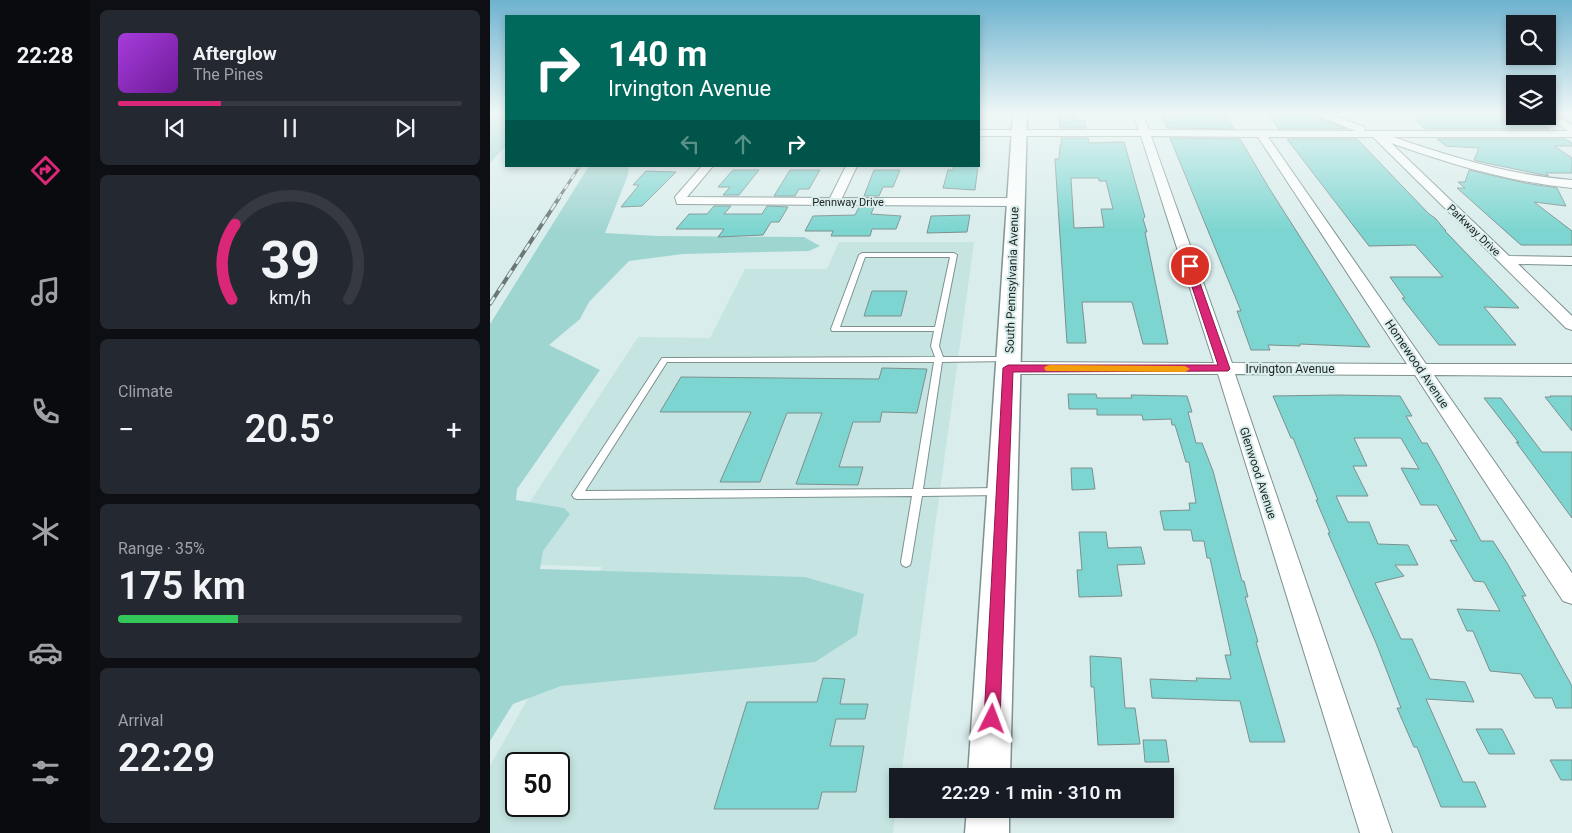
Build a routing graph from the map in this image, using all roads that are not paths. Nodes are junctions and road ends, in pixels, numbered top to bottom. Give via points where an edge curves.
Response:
1 (1018, 153) edge
2 (1151, 153) edge
3 (1274, 153) edge
4 (1395, 153) edge
5 (1430, 153) edge
6 (707, 167) edge
7 (852, 167) edge
8 (1572, 184) edge
9 (834, 202) junction
10 (1015, 202) junction
11 (1505, 260) junction
12 (1572, 261) edge
13 (1572, 325) edge
14 (938, 329) junction
15 (939, 358) junction
16 (1008, 363) junction
17 (1225, 369) junction
18 (1420, 369) junction
19 (1572, 370) edge
20 (918, 492) junction
21 (1002, 492) junction
22 (906, 562) dead end
23 (1572, 593) edge
24 (990, 768) edge
25 (988, 818) edge
26 (987, 833) edge
27 (1376, 833) edge

1 - 10 main road, South Pennsylvania Avenue
2 - 17 street, Glenwood Avenue
3 - 18 street, Homewood Avenue
4 - 11 street, Parkway Drive
5 - 8 street via 1482,171
6 - 9 street, Pennway Drive via 681,196 681,201
7 - 9 street
9 - 10 street, Pennway Drive
10 - 16 main road, South Pennsylvania Avenue
11 - 12 street
11 - 13 street, Parkway Drive
14 - 14 lane via 954,255 862,255 835,329
14 - 15 lane via 935,346
15 - 16 lane
15 - 20 lane
15 - 20 lane via 665,360 577,495
16 - 17 street, Irvington Avenue
16 - 21 main road, South Pennsylvania Avenue
17 - 18 street, Irvington Avenue
17 - 27 street, Glenwood Avenue
18 - 19 street, Irvington Avenue
18 - 23 street, Homewood Avenue
20 - 21 lane
20 - 22 lane
21 - 24 main road, South Pennsylvania Avenue
25 - 26 main road

